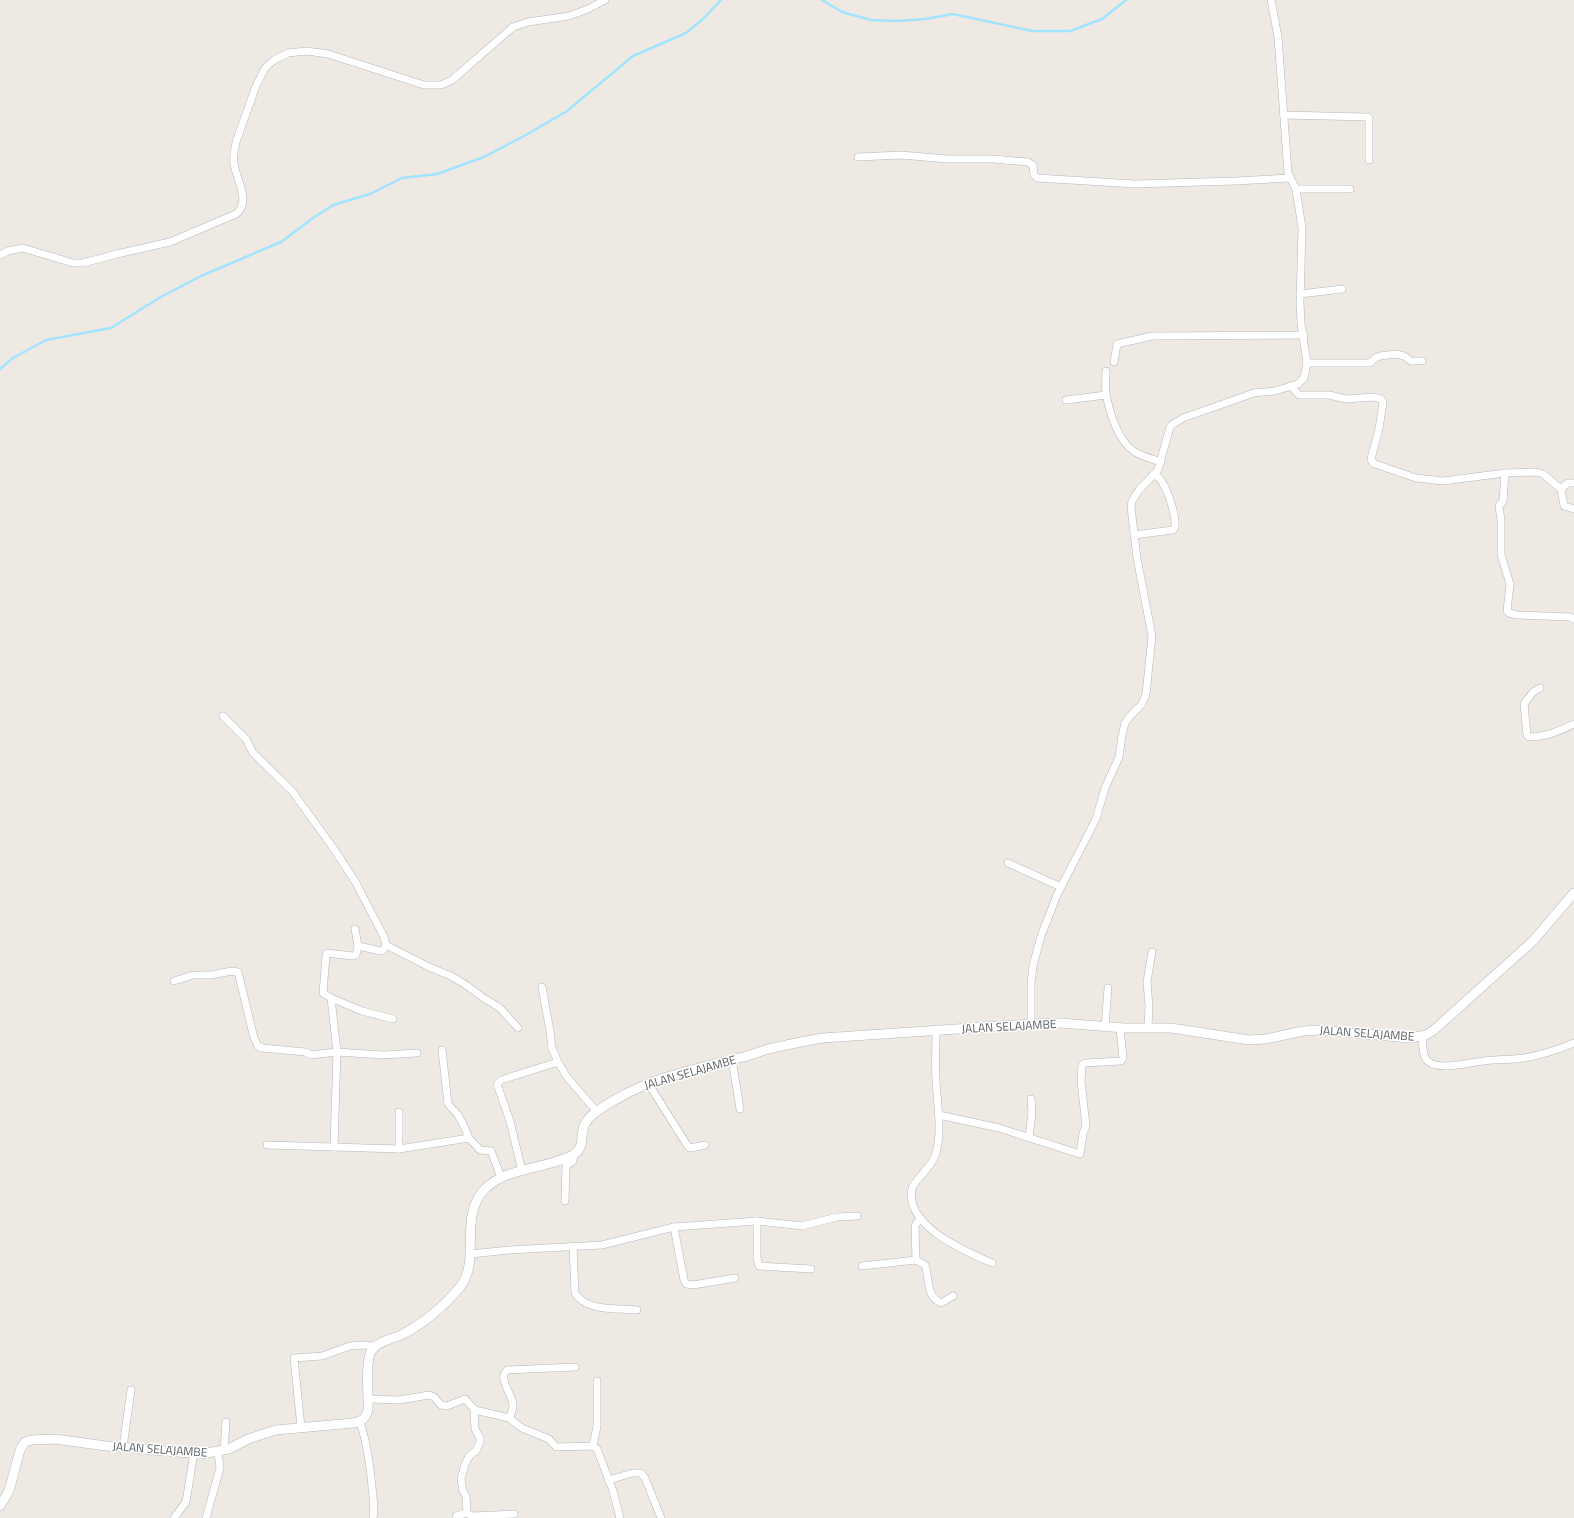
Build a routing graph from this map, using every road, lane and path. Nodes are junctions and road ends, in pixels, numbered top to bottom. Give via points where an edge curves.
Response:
1 (605, 0) edge
2 (1271, 0) edge
3 (1284, 115) junction
4 (858, 156) dead end
5 (1369, 160) dead end
6 (1290, 178) junction
7 (1296, 189) junction
8 (1350, 189) dead end
9 (0, 255) edge
10 (1342, 289) dead end
11 (1300, 294) junction
12 (1304, 335) junction
13 (1422, 361) dead end
14 (1114, 362) dead end
15 (1307, 363) junction
16 (1106, 371) dead end
17 (1291, 386) junction
18 (1106, 395) junction
19 (1066, 400) dead end
20 (1161, 462) junction
21 (1506, 473) junction
22 (1154, 475) junction
23 (1574, 484) edge
24 (1561, 489) junction
25 (1574, 509) edge
26 (1134, 535) junction
27 (1574, 619) edge
28 (1540, 688) dead end
29 (223, 716) dead end
30 (1574, 724) edge
31 (1008, 863) dead end
32 (1061, 887) junction
33 (1574, 892) edge
34 (354, 929) dead end
35 (386, 945) junction
36 (358, 946) junction
37 (1152, 952) dead end
38 (174, 981) dead end
39 (542, 987) dead end
40 (1108, 988) dead end
41 (331, 998) junction
42 (393, 1019) dead end
43 (1031, 1024) junction
44 (1105, 1027) junction
45 (518, 1028) dead end
46 (1120, 1028) junction
47 (1148, 1028) junction
48 (936, 1031) junction
49 (1422, 1036) junction
50 (1574, 1043) edge
51 (442, 1050) dead end
52 (337, 1052) junction
53 (418, 1052) dead end
54 (732, 1059) junction
55 (558, 1062) junction
56 (648, 1083) junction
57 (1031, 1099) dead end
58 (740, 1109) dead end
59 (399, 1112) dead end
60 (597, 1112) junction
61 (938, 1115) junction
62 (1029, 1137) junction
63 (469, 1138) junction
64 (267, 1144) dead end
65 (705, 1145) dead end
66 (334, 1147) junction
67 (399, 1149) junction
68 (574, 1155) junction
69 (522, 1171) junction
70 (501, 1178) junction
71 (566, 1201) dead end
72 (857, 1216) dead end
73 (920, 1218) junction
74 (757, 1222) junction
75 (674, 1227) junction
76 (573, 1246) junction
77 (471, 1254) junction
78 (916, 1260) junction
79 (992, 1262) dead end
80 (862, 1266) dead end
81 (811, 1269) dead end
82 (735, 1278) dead end
83 (953, 1296) dead end
84 (637, 1310) dead end
85 (375, 1346) junction
86 (575, 1367) dead end
87 (597, 1381) dead end
88 (131, 1390) dead end
89 (368, 1399) junction
90 (474, 1409) junction
91 (509, 1418) junction
92 (226, 1422) dead end
93 (360, 1422) junction
94 (301, 1427) junction
95 (593, 1446) junction
96 (123, 1447) junction
97 (221, 1451) junction
98 (194, 1453) junction
99 (609, 1480) junction
100 (0, 1506) edge
101 (467, 1513) junction
102 (514, 1514) dead end
103 (174, 1518) edge
104 (206, 1518) edge
105 (373, 1518) edge
106 (456, 1518) edge
107 (620, 1518) edge
108 (661, 1518) edge

1 - 9 street via 569,16 528,22 513,27 452,80 441,85 424,85 321,53 288,53 265,68 236,142 234,162 242,206 236,214 170,242 83,264 23,248
2 - 3 street via 1278,37
3 - 5 street via 1369,118
3 - 6 street
4 - 6 street via 901,155 1028,162 1033,165 1037,178 1122,183
6 - 7 street
7 - 8 street
7 - 11 street via 1302,228
10 - 11 street
11 - 12 street
12 - 14 street via 1152,336 1117,344
12 - 15 street
13 - 15 street via 1411,361 1396,354 1380,356 1370,363
15 - 17 street via 1302,380
16 - 18 street
17 - 20 street via 1254,393 1177,421 1168,432
17 - 21 street via 1299,395 1381,399 1383,402 1380,423 1371,459 1375,464 1416,478 1443,481
18 - 19 street
18 - 20 street via 1114,423 1127,445 1135,452
20 - 22 street
21 - 24 street via 1543,474
21 - 27 street via 1500,509 1501,554 1510,584 1507,611 1516,615
22 - 26 street via 1132,501
22 - 26 street via 1160,478 1165,489 1175,527 1173,530
23 - 24 street via 1568,483
24 - 25 street via 1564,506
26 - 32 street via 1152,636 1146,694 1142,704 1125,723 1119,757 1105,788 1096,819
28 - 30 street via 1533,692 1524,704 1527,735 1546,736
29 - 35 street via 246,739 253,753 292,791 334,849 356,883
31 - 32 street
32 - 43 street via 1048,916 1033,966
33 - 49 street, JALAN SELAJAMBE via 1544,929 1521,952 1430,1033
34 - 36 street
35 - 36 street via 381,951
35 - 45 street via 466,985 500,1008
36 - 41 street via 355,955 327,954 322,991
37 - 47 street via 1147,982
38 - 52 street via 193,975 236,971 258,1046 311,1055
39 - 55 street via 552,1048
40 - 44 street
41 - 42 street via 362,1011
41 - 52 street
43 - 44 street, JALAN SELAJAMBE
43 - 48 street, JALAN SELAJAMBE
44 - 46 street, JALAN SELAJAMBE
46 - 47 street, JALAN SELAJAMBE
46 - 62 street via 1123,1058 1121,1061 1082,1065 1086,1126 1080,1154
47 - 49 street, JALAN SELAJAMBE via 1180,1029 1249,1040 1266,1040 1303,1031 1320,1030 1410,1038
48 - 54 street, JALAN SELAJAMBE via 823,1038
48 - 61 street
49 - 50 street via 1427,1061 1431,1064 1451,1066 1525,1058
51 - 63 street via 448,1104 464,1126
52 - 53 street via 383,1055
52 - 66 street
54 - 56 street, JALAN SELAJAMBE
54 - 58 street
55 - 60 street via 567,1077
55 - 69 street via 498,1081 497,1084 510,1121
56 - 60 street, JALAN SELAJAMBE
56 - 65 street via 686,1145 690,1148
57 - 62 street
59 - 67 street
60 - 68 street, JALAN SELAJAMBE via 584,1125 581,1147
61 - 62 street
61 - 73 street via 936,1154 911,1192 914,1208
63 - 67 street
63 - 70 street via 480,1150 491,1151
64 - 66 street
66 - 67 street
68 - 69 street
68 - 71 street via 566,1168
69 - 70 street
70 - 77 street via 489,1185 477,1200 470,1229
72 - 74 street via 837,1217 802,1226
73 - 78 street via 915,1226
73 - 79 street via 950,1243
74 - 75 street
74 - 81 street via 757,1258 760,1267
75 - 76 street via 602,1244
75 - 82 street via 686,1284
76 - 77 street
76 - 84 street via 577,1297 588,1305
77 - 85 street via 466,1278 451,1297 409,1330
78 - 80 street
78 - 83 street via 925,1265 929,1287 935,1300 941,1303
85 - 89 street via 369,1360
85 - 94 street via 350,1346 322,1356 294,1358
86 - 91 street via 507,1370 503,1378 513,1405
87 - 95 street via 597,1426
88 - 96 street
89 - 90 street via 399,1400 429,1395 441,1405 447,1406 464,1399
89 - 93 street via 366,1416
90 - 91 street
90 - 101 street via 475,1429 480,1442 465,1464 461,1479
91 - 95 street via 522,1428 551,1440 556,1447
92 - 97 street
93 - 94 street, JALAN SELAJAMBE
93 - 105 street via 370,1466
94 - 97 street, JALAN SELAJAMBE via 271,1431
95 - 99 street via 597,1449
96 - 98 street, JALAN SELAJAMBE
96 - 100 street, JALAN SELAJAMBE via 55,1439 27,1441 20,1450 9,1491
97 - 98 street, JALAN SELAJAMBE
97 - 104 street via 220,1468
98 - 103 street via 186,1502
99 - 107 street
99 - 108 street via 632,1472 641,1473
101 - 102 street via 472,1516
101 - 106 street

